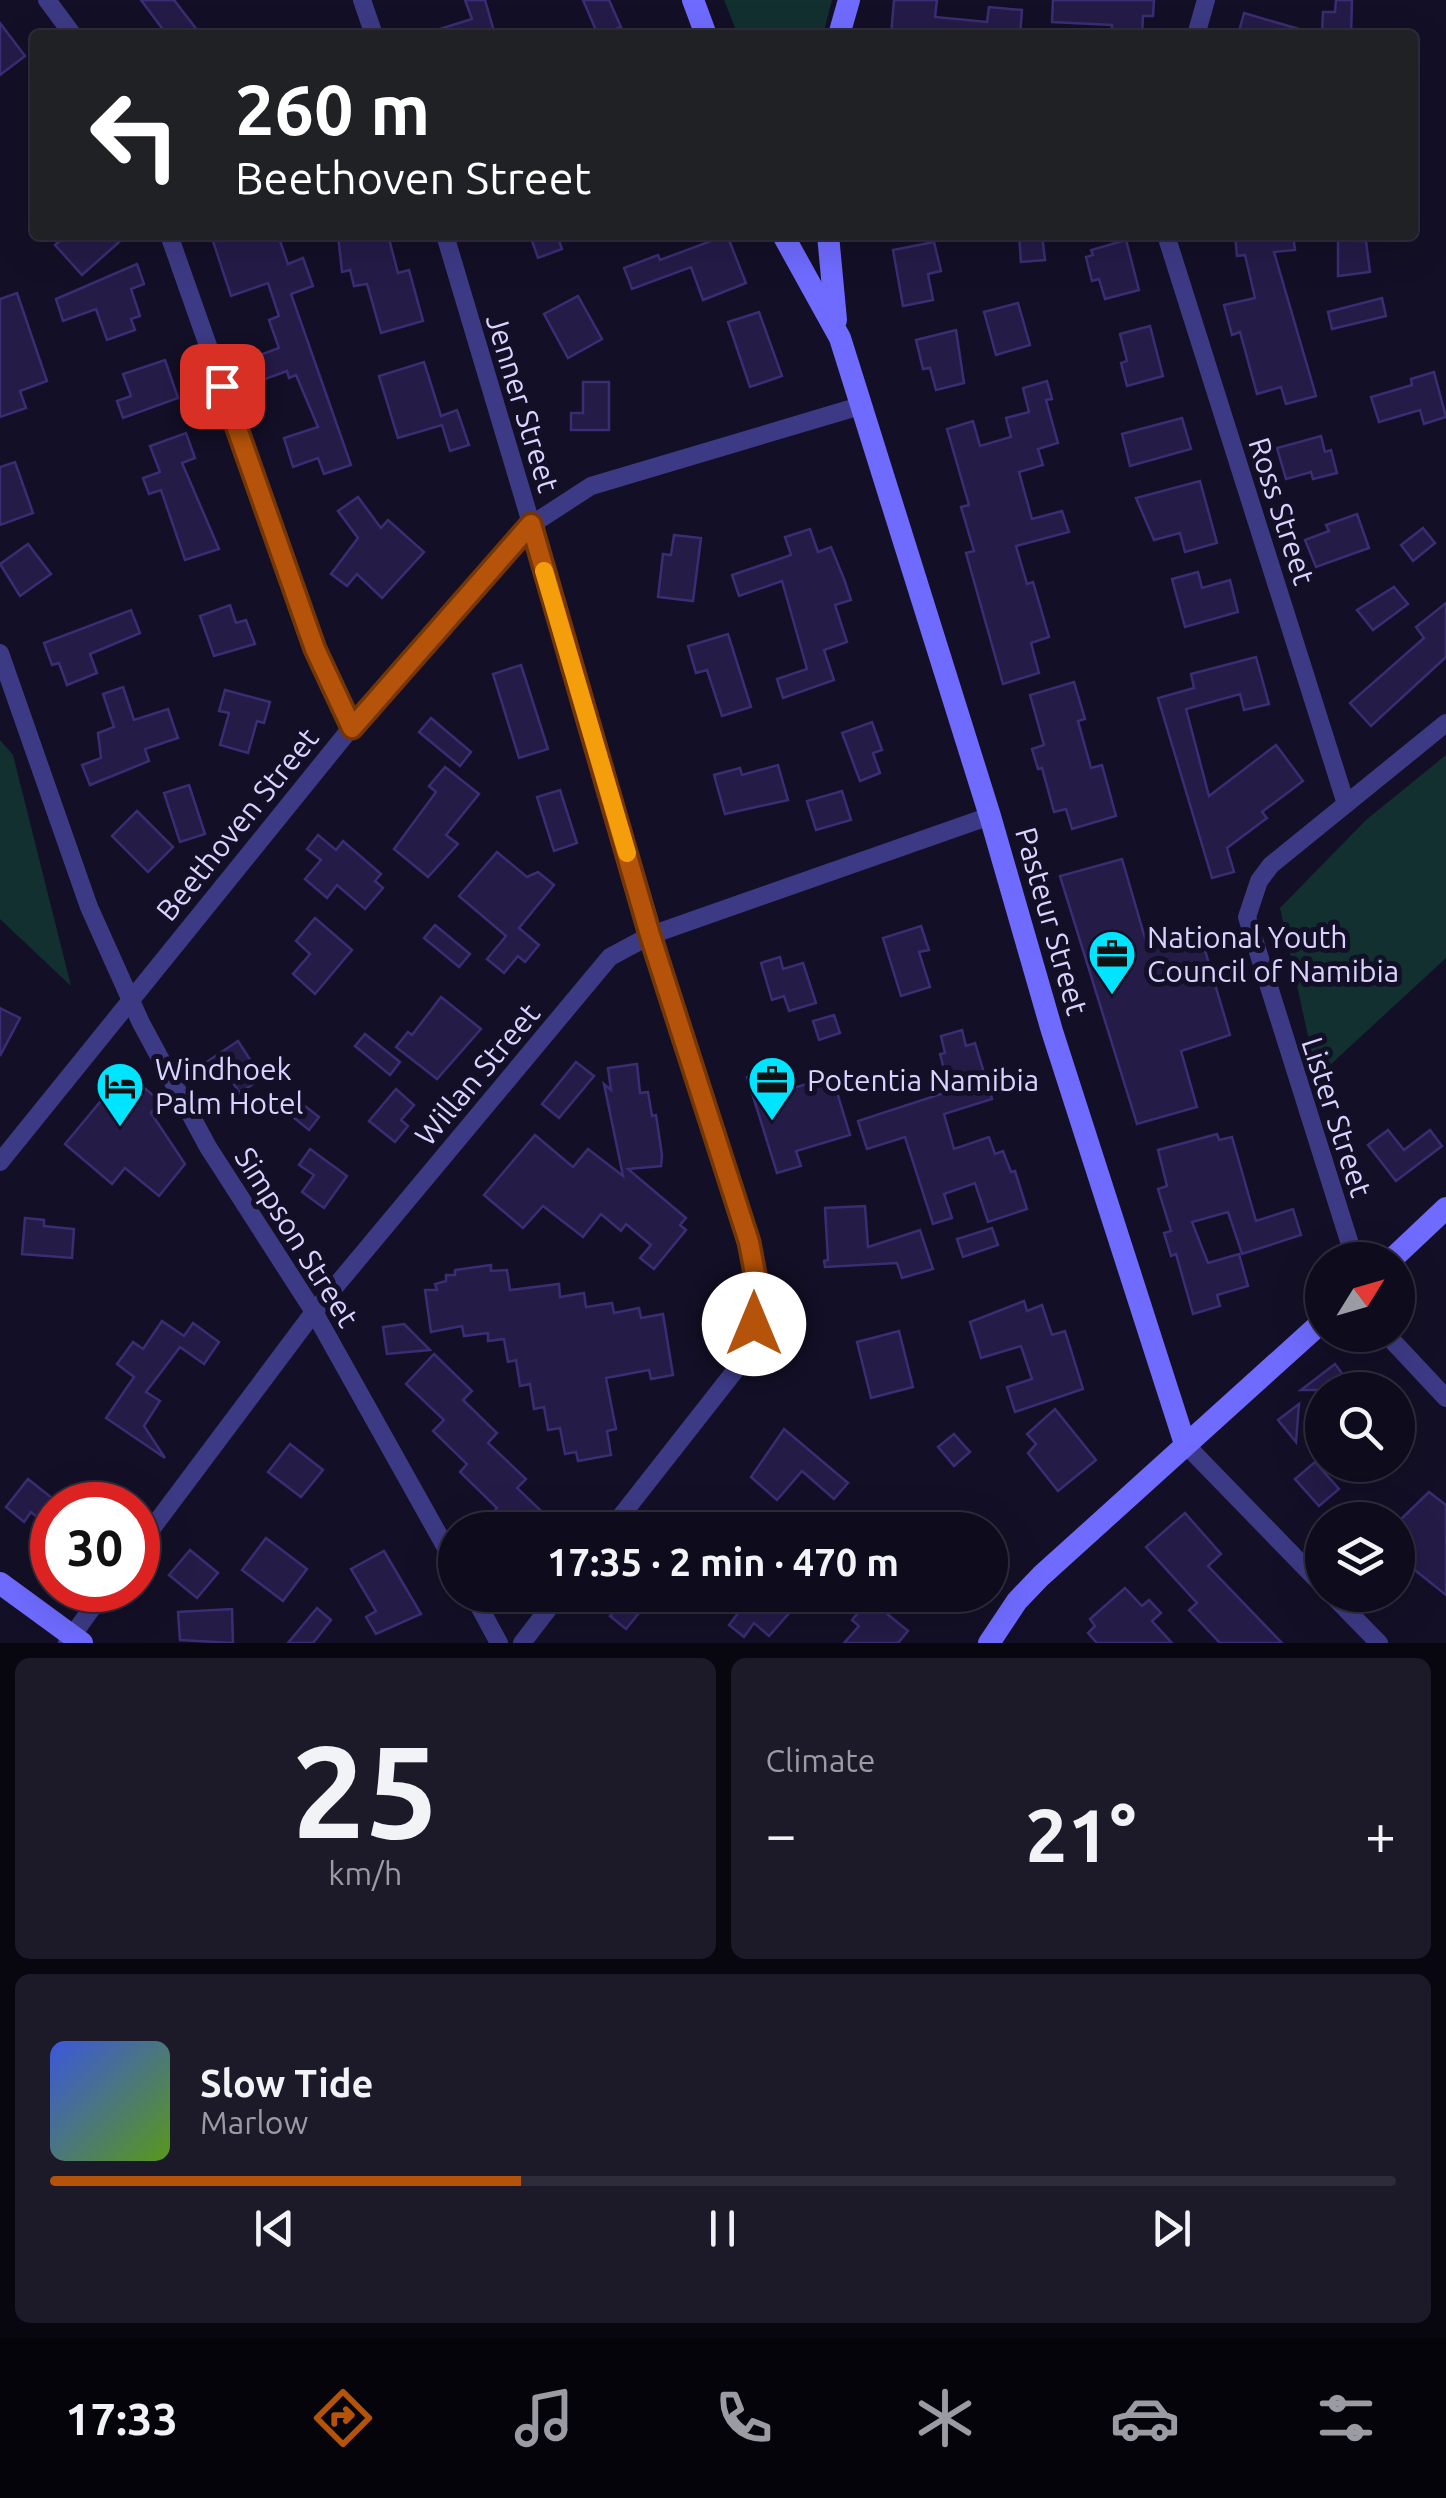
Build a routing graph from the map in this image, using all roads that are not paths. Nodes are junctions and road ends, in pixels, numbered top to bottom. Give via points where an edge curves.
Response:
1 (47, 0) edge
2 (362, 0) edge
3 (693, 0) edge
4 (849, 0) edge
5 (1206, 0) edge
6 (69, 30) edge
7 (372, 30) edge
8 (704, 30) edge
9 (840, 30) edge
10 (1197, 30) edge
11 (171, 240) edge
12 (446, 240) edge
13 (785, 240) edge
14 (829, 240) edge
15 (1168, 240) edge
16 (840, 338) junction
17 (860, 406) junction
18 (531, 524) junction
19 (0, 653) edge
20 (4, 676) edge
21 (1446, 722) edge
22 (352, 728) junction
23 (1346, 804) junction
24 (990, 816) junction
25 (650, 935) junction
26 (129, 998) junction
27 (0, 1162) edge
28 (1446, 1208) edge
29 (1349, 1242) edge
30 (1410, 1242) edge
31 (314, 1312) junction
32 (1305, 1337) edge
33 (1403, 1352) edge
34 (1446, 1398) edge
35 (1186, 1444) junction
36 (625, 1512) edge
37 (160, 1518) edge
38 (438, 1534) edge
39 (1305, 1567) edge
40 (0, 1584) edge
41 (91, 1612) edge
42 (482, 1612) edge
43 (546, 1612) edge
44 (1348, 1612) edge
45 (73, 1641) edge
46 (500, 1643) edge
47 (522, 1643) edge
48 (989, 1643) edge
49 (1378, 1643) edge

1 - 6 street
2 - 7 street
3 - 8 main road
4 - 9 main road
5 - 10 street
11 - 22 street via 315,649
12 - 18 street, Jenner Street
13 - 16 main road, Pasteur Street
14 - 16 main road
15 - 23 street, Ross Street
16 - 17 main road, Pasteur Street
17 - 18 street, Beethoven Street via 591,486
17 - 24 main road, Pasteur Street
18 - 22 street, Beethoven Street
18 - 25 street, Jenner Street
19 - 20 street, Simpson Street
20 - 26 street, Simpson Street
21 - 23 street, Lister Street
22 - 26 street, Beethoven Street
23 - 29 street, Lister Street via 1271,865 1247,917
24 - 25 street, Willan Street
24 - 35 main road, Pasteur Street
25 - 31 street, Willan Street via 610,957
25 - 36 street, Jenner Street via 749,1242 754,1324 722,1391
26 - 27 street, Beethoven Street
26 - 31 street, Simpson Street via 208,1147
28 - 30 main road
31 - 37 street, Willan Street
31 - 38 street, Simpson Street
32 - 35 main road
33 - 34 street
35 - 39 street, Pasteur Street
35 - 48 main road via 1041,1576
40 - 45 main road
41 - 45 street
42 - 46 street
43 - 47 street
44 - 49 street

